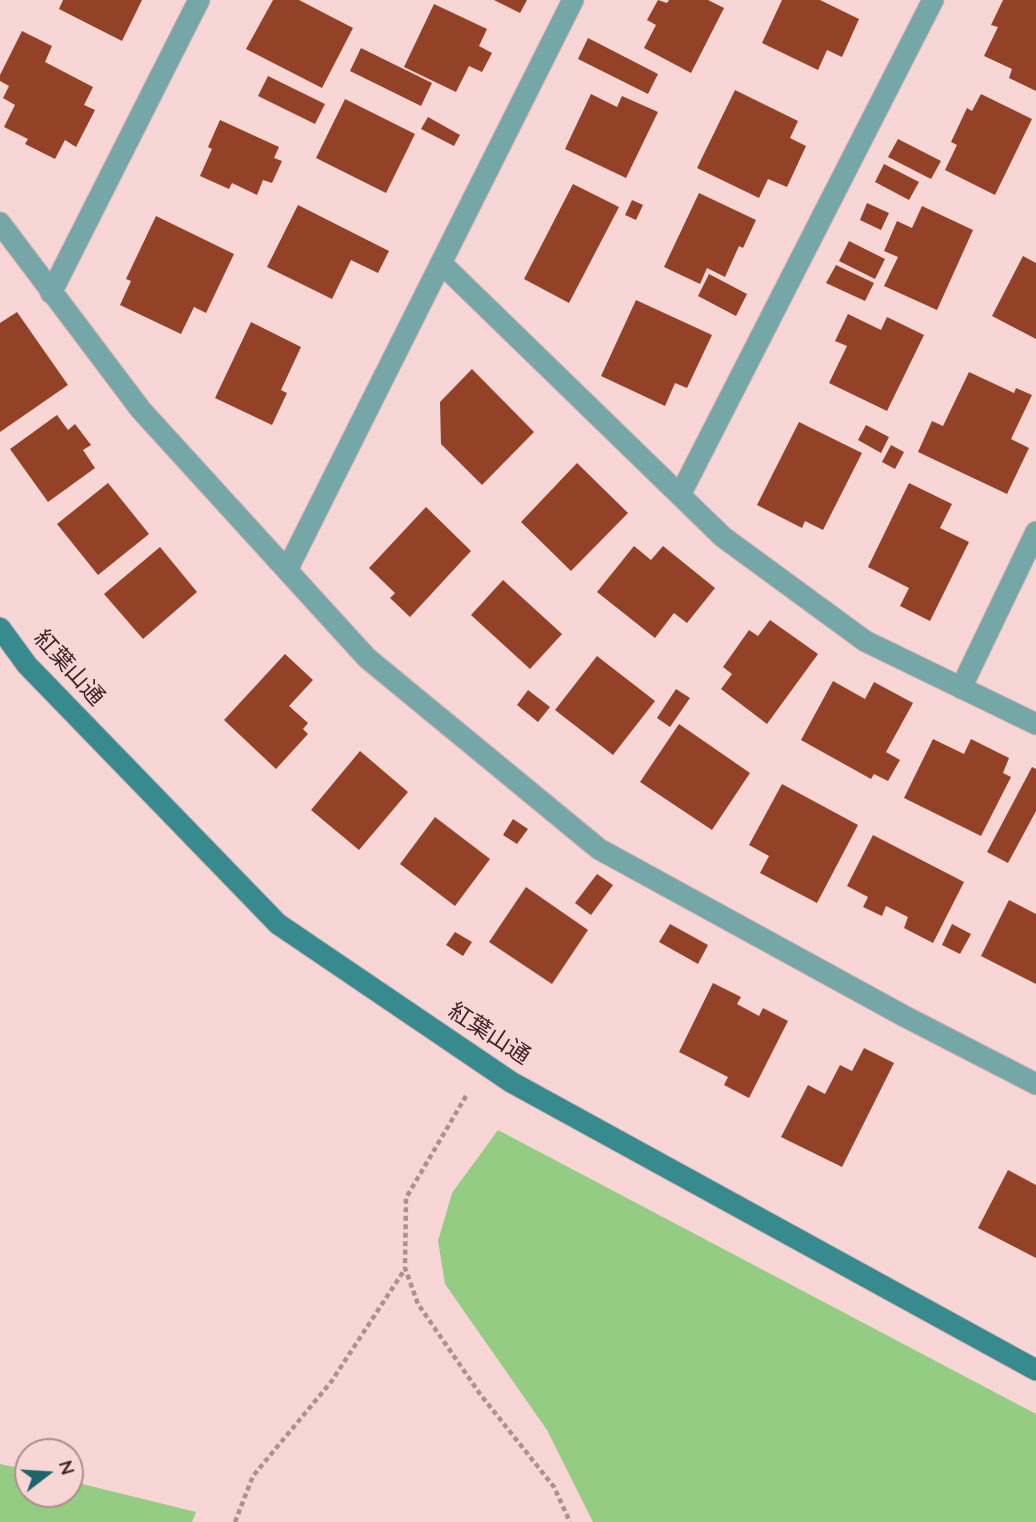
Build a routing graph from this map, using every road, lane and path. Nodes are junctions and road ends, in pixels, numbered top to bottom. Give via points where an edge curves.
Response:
1 (199, 0) edge
2 (573, 0) edge
3 (933, 0) edge
4 (0, 223) edge
5 (441, 262) junction
6 (51, 293) junction
7 (680, 495) junction
8 (1036, 532) edge
9 (287, 570) junction
10 (0, 628) edge
11 (961, 688) junction
12 (1036, 724) edge
13 (486, 1065) junction
14 (1036, 1084) edge
15 (405, 1268) junction
16 (1036, 1370) edge
17 (235, 1522) edge
18 (570, 1522) edge

1 - 6 street
2 - 5 street
3 - 7 street
4 - 6 street
5 - 7 street
5 - 9 street
6 - 9 street via 141,411
7 - 11 street via 723,537 864,642
8 - 11 street
9 - 14 street via 366,658 599,849
10 - 13 street, 紅葉山通 via 27,665 278,924
11 - 12 street
13 - 15 path via 407,1198
13 - 16 street, 紅葉山通
15 - 17 path via 331,1382 253,1476
15 - 18 path via 418,1304 480,1394 554,1487

